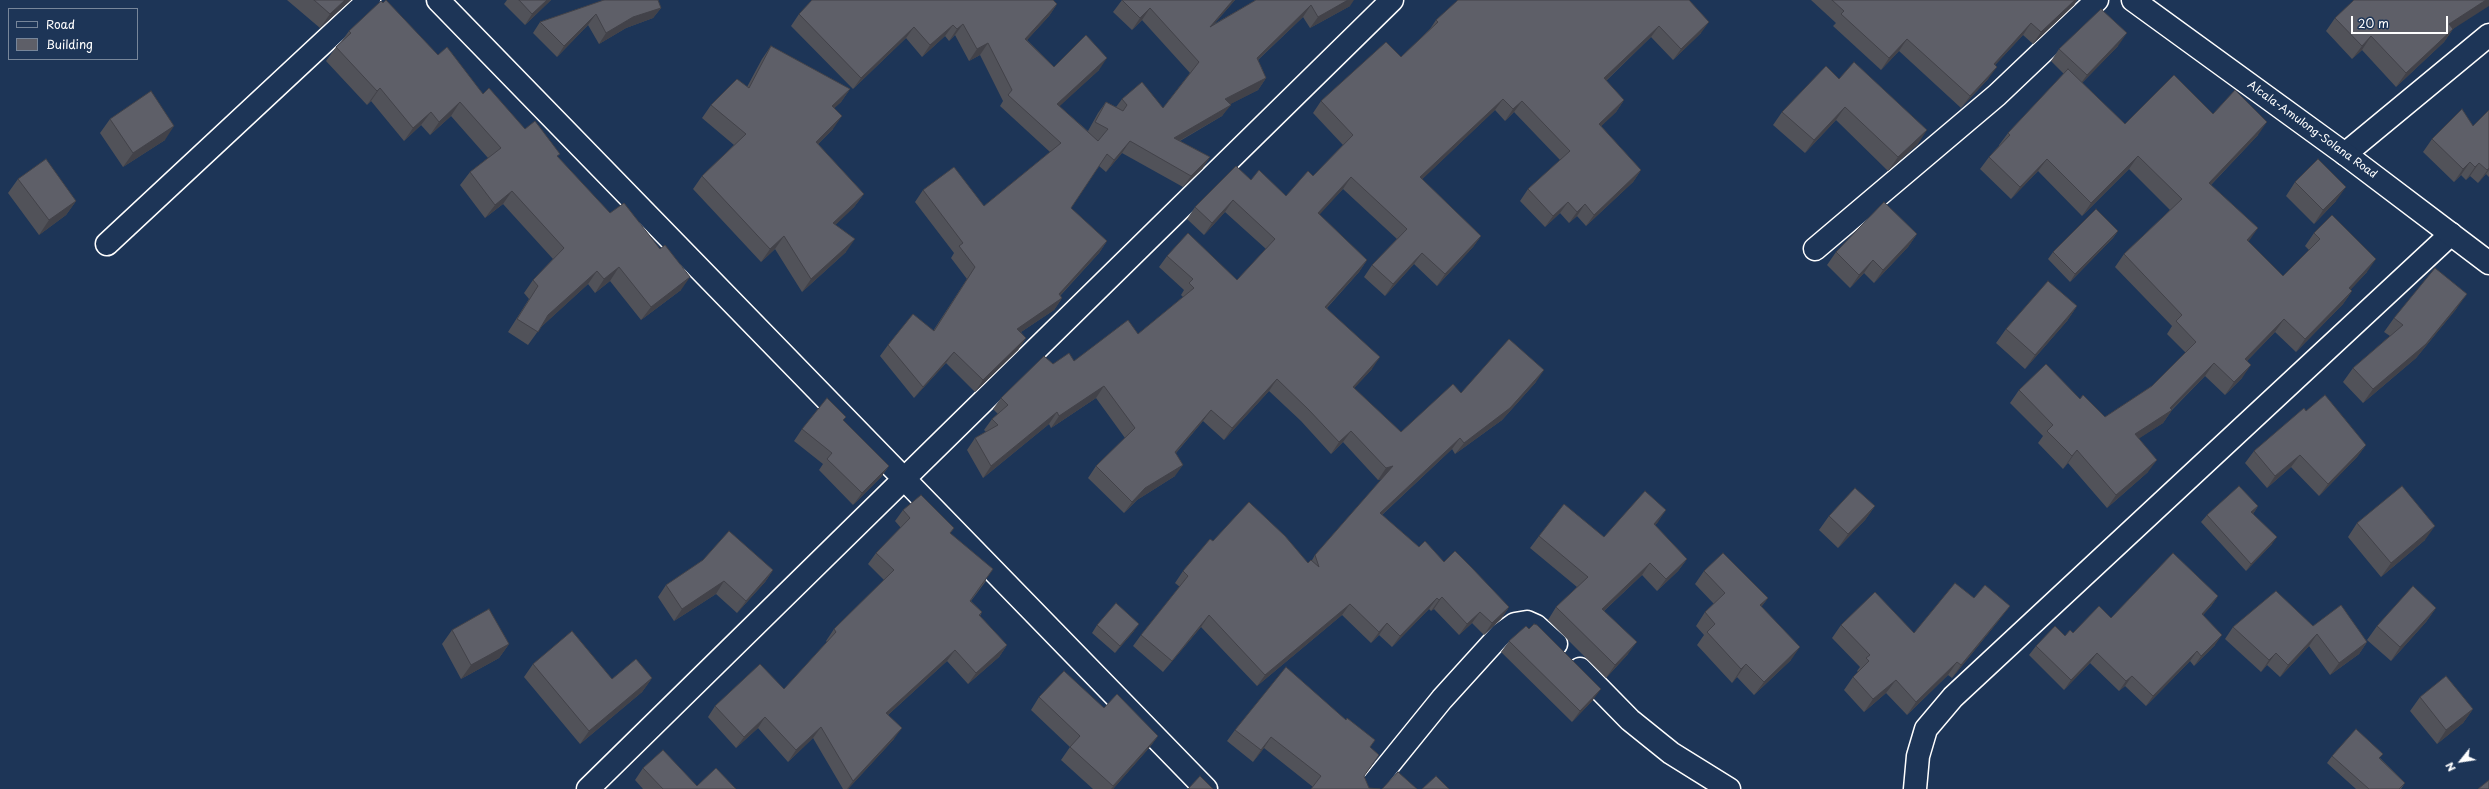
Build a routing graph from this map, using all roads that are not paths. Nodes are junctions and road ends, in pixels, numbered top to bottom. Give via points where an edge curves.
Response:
1 (369, 0) edge
2 (438, 0) edge
3 (1392, 0) edge
4 (2097, 0) edge
5 (2133, 0) edge
6 (2489, 35) edge
7 (2345, 154) junction
8 (2451, 234) junction
9 (107, 244) dead end
10 (1815, 249) dead end
11 (2489, 263) edge
12 (903, 478) junction
13 (588, 789) edge
14 (1206, 789) edge
15 (1370, 789) edge
16 (1729, 789) edge
17 (1915, 789) edge

1 - 9 street
2 - 12 street
3 - 12 street
4 - 10 street via 1997,95
5 - 7 street, Alcala-Amulong-Solana Road
6 - 7 street
7 - 8 street, Alcala-Amulong-Solana Road
8 - 11 street, Alcala-Amulong-Solana Road
8 - 17 street via 1953,698 1926,730 1918,756
12 - 13 street
12 - 14 street
15 - 16 street via 1442,699 1501,634 1514,624 1527,622 1536,626 1630,720 1671,754

